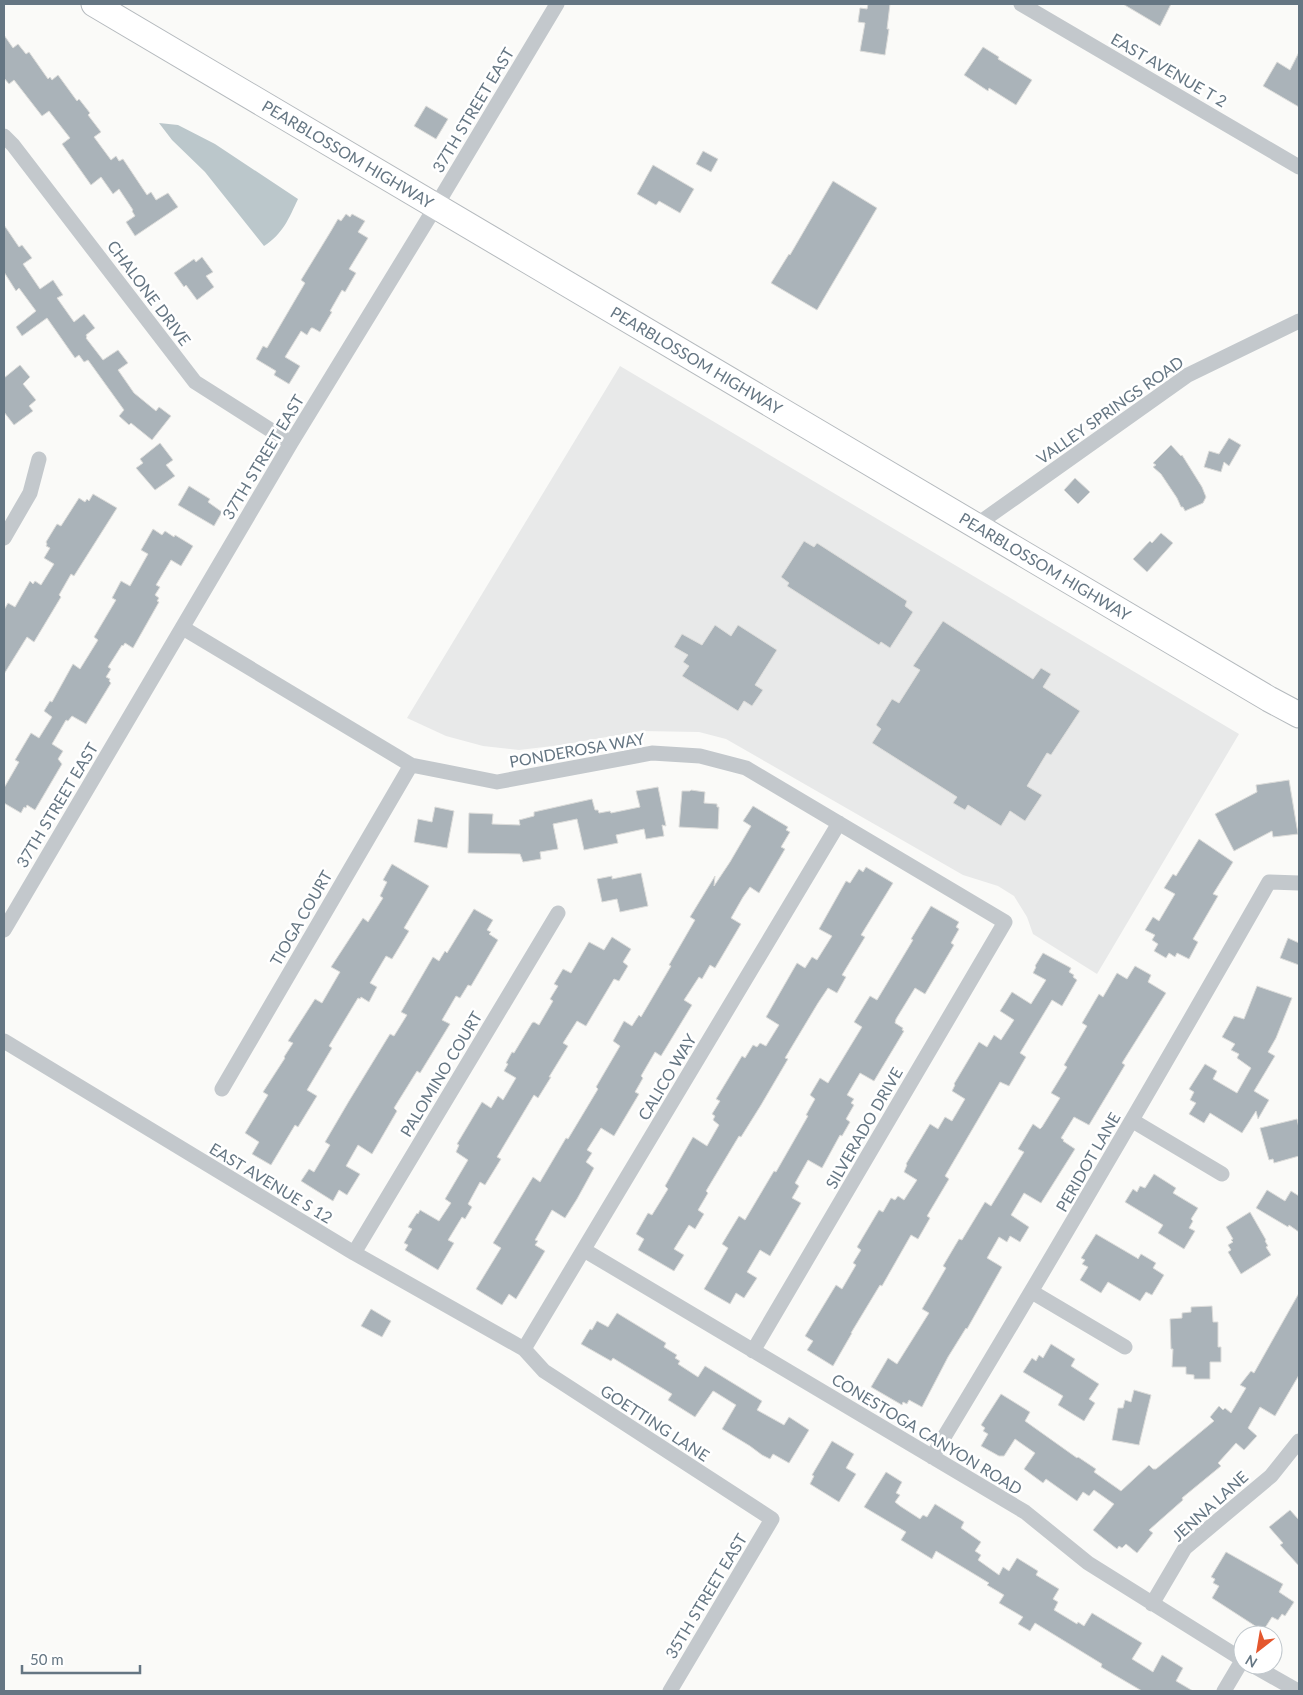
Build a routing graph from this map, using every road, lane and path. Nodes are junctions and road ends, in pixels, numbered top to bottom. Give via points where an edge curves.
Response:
1 (94, 4) edge
2 (557, 4) edge
3 (1021, 4) edge
4 (4, 136) edge
5 (1299, 167) edge
6 (436, 206) junction
7 (1299, 321) edge
8 (291, 443) junction
9 (39, 459) dead end
10 (975, 526) junction
11 (4, 538) edge
12 (183, 628) junction
13 (1299, 716) edge
14 (411, 765) junction
15 (839, 823) junction
16 (1299, 883) edge
17 (558, 913) dead end
18 (1005, 922) joint
19 (4, 930) edge
20 (4, 1041) edge
21 (222, 1089) dead end
22 (1133, 1120) junction
23 (1222, 1174) dead end
24 (584, 1250) junction
25 (354, 1253) junction
26 (1032, 1292) junction
27 (1125, 1347) dead end
28 (524, 1349) junction
29 (753, 1351) junction
30 (1299, 1441) edge
31 (932, 1457) junction
32 (772, 1519) joint
33 (1152, 1604) junction
34 (1233, 1654) edge
35 (1234, 1675) edge
36 (1270, 1675) edge
37 (670, 1691) edge
38 (1224, 1691) edge
39 (1298, 1691) edge

1 - 6 main road, PEARBLOSSOM HIGHWAY
2 - 6 street, 37TH STREET EAST
3 - 5 street, EAST AVENUE T 2
4 - 8 street, CHALONE DRIVE via 195,382
6 - 8 street, 37TH STREET EAST
6 - 10 main road, PEARBLOSSOM HIGHWAY
7 - 10 street, VALLEY SPRINGS ROAD via 1188,375
8 - 12 street, 37TH STREET EAST
9 - 11 street via 30,493
10 - 13 main road, PEARBLOSSOM HIGHWAY
12 - 14 street, PONDEROSA WAY
12 - 19 street, 37TH STREET EAST
14 - 15 street, PONDEROSA WAY via 497,782 652,753 700,756 746,768
14 - 21 street, TIOGA COURT
15 - 18 street, PONDEROSA WAY
15 - 24 street, CALICO WAY
16 - 22 street, PERIDOT LANE via 1269,882
17 - 25 street, PALOMINO COURT
18 - 29 street, SILVERADO DRIVE
20 - 25 street, EAST AVENUE S 12
22 - 23 street
22 - 26 street, PERIDOT LANE
24 - 28 street, CALICO WAY
24 - 29 street, CONESTOGA CANYON ROAD
25 - 28 street, EAST AVENUE S 12
26 - 27 street
26 - 31 street, PERIDOT LANE
28 - 32 street, GOETTING LANE via 544,1371
29 - 31 street, CONESTOGA CANYON ROAD
30 - 33 street, JENNA LANE via 1271,1476 1185,1548
31 - 33 street, CONESTOGA CANYON ROAD via 1025,1512 1088,1563
32 - 37 street, 35TH STREET EAST
33 - 34 street, CONESTOGA CANYON ROAD
35 - 38 street
36 - 39 street

